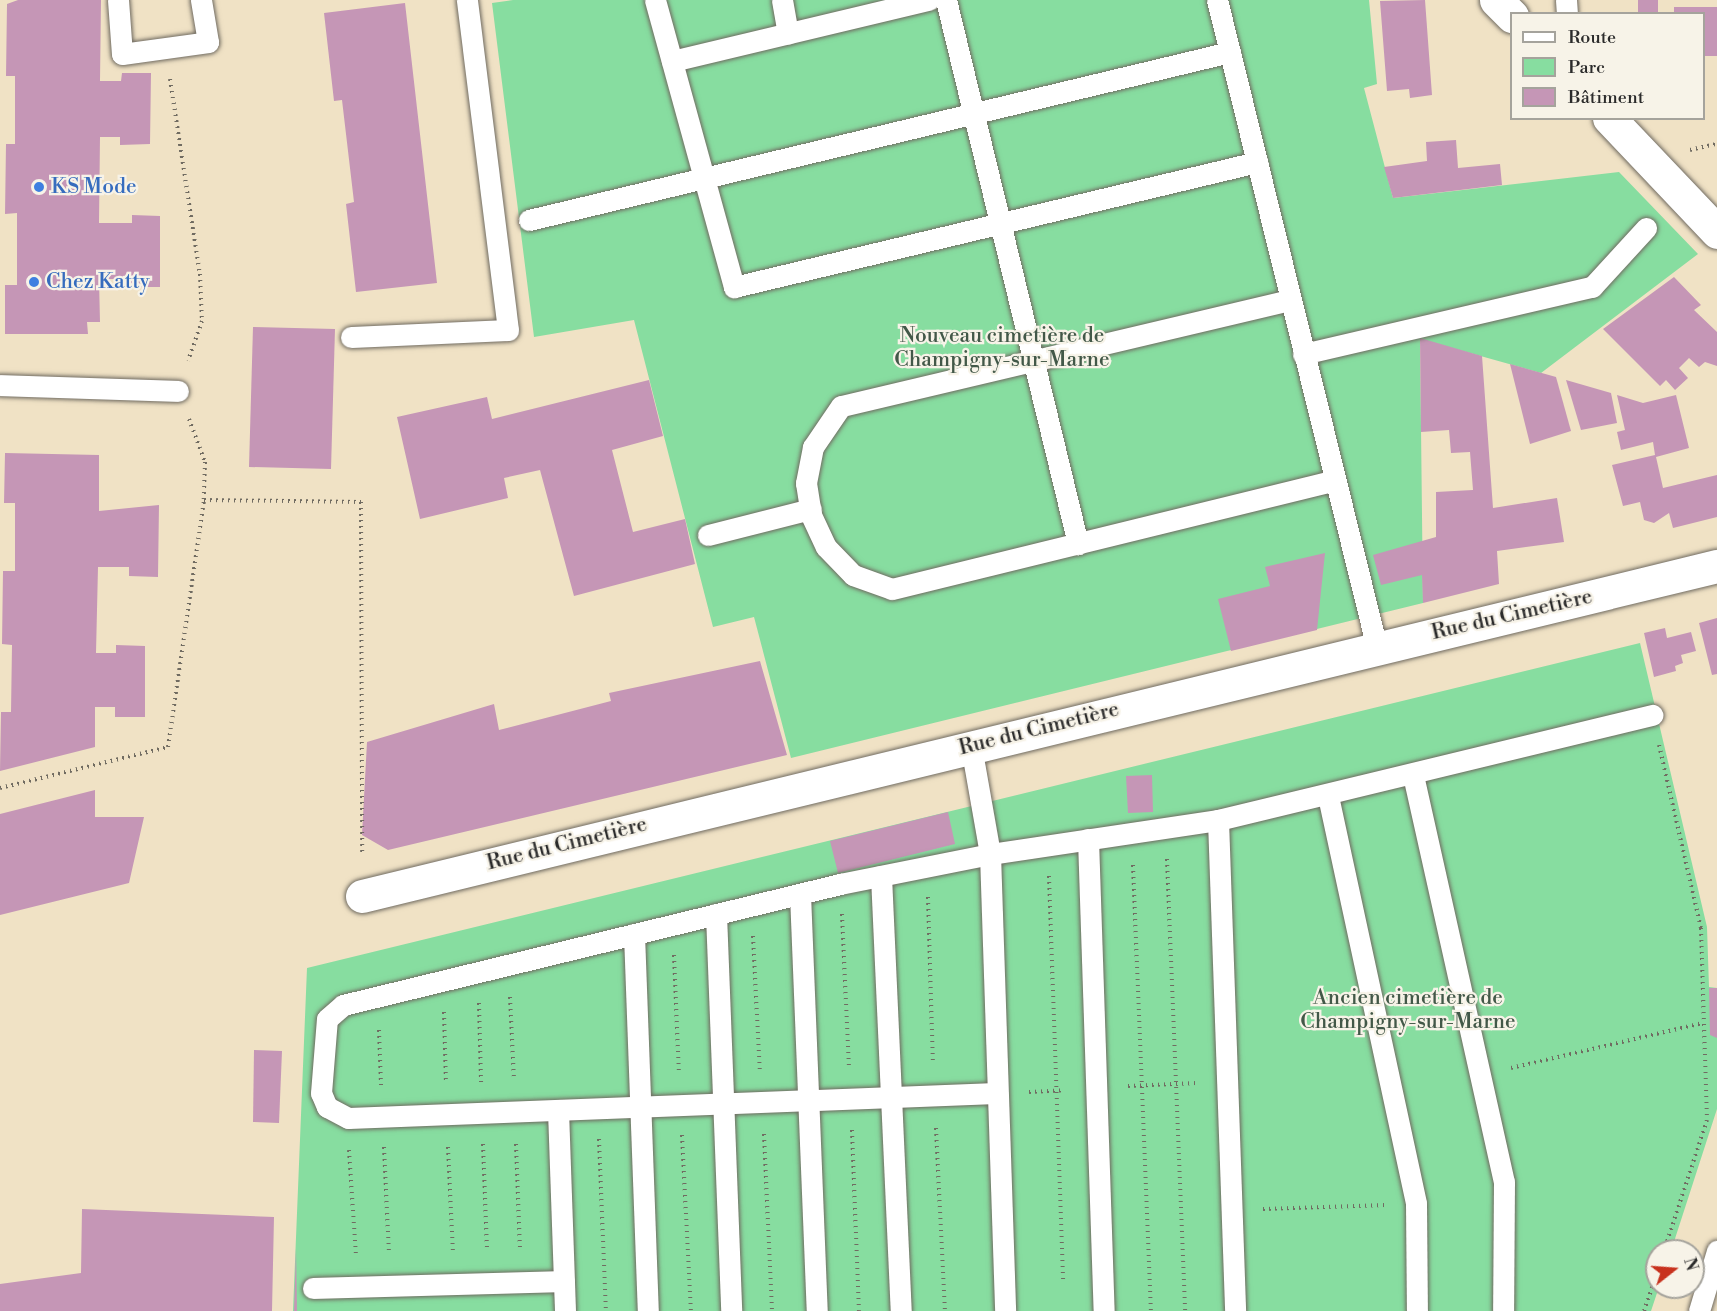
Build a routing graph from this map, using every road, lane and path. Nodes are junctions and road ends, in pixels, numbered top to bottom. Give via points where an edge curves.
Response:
1 (118, 0) edge
2 (202, 0) edge
3 (467, 0) edge
4 (655, 0) edge
5 (782, 0) edge
6 (929, 0) edge
7 (946, 0) edge
8 (1217, 0) edge
9 (1496, 0) edge
10 (1510, 14) edge
11 (788, 33) junction
12 (166, 47) junction
13 (1230, 52) junction
14 (672, 61) junction
15 (973, 114) junction
16 (1611, 120) edge
17 (1257, 162) junction
18 (706, 177) junction
19 (529, 220) dead end
20 (1000, 225) junction
21 (1646, 228) dead end
22 (1717, 232) edge
23 (1290, 300) junction
24 (351, 337) dead end
25 (1303, 354) junction
26 (1034, 360) junction
27 (0, 385) edge
28 (178, 391) junction
29 (1334, 481) junction
30 (204, 500) junction
31 (811, 508) junction
32 (708, 535) dead end
33 (1078, 544) junction
34 (1717, 566) edge
35 (1377, 648) junction
36 (1652, 716) joint
37 (971, 746) junction
38 (1413, 775) junction
39 (0, 788) edge
40 (1328, 796) junction
41 (1218, 820) junction
42 (1166, 827) junction
43 (1132, 832) junction
44 (1088, 839) junction
45 (1048, 845) junction
46 (990, 854) junction
47 (881, 876) junction
48 (801, 894) junction
49 (362, 896) joint
50 (716, 914) junction
51 (634, 934) junction
52 (377, 997) junction
53 (1703, 1023) junction
54 (1481, 1075) junction
55 (996, 1094) junction
56 (893, 1097) junction
57 (809, 1101) junction
58 (723, 1104) junction
59 (640, 1107) junction
60 (598, 1108) junction
61 (558, 1110) junction
62 (382, 1116) junction
63 (348, 1118) junction
64 (1416, 1204) junction
65 (1233, 1210) junction
66 (1668, 1239) edge
67 (1717, 1251) edge
68 (564, 1281) junction
69 (1063, 1281) dead end
70 (390, 1286) junction
71 (357, 1287) junction
72 (313, 1288) dead end
73 (565, 1311) edge
74 (606, 1311) edge
75 (648, 1311) edge
76 (731, 1311) edge
77 (817, 1311) edge
78 (901, 1311) edge
79 (1005, 1311) edge
80 (1104, 1311) edge
81 (1150, 1311) edge
82 (1185, 1311) edge
83 (1235, 1311) edge
84 (1417, 1311) edge
85 (1503, 1311) edge
86 (1699, 1311) edge

1 - 12 lane via 122,54
2 - 12 lane via 208,42
3 - 24 lane via 508,330
4 - 14 lane
5 - 11 lane
6 - 11 lane
7 - 15 lane
8 - 13 lane
9 - 10 street
11 - 14 lane
12 - 28 path via 200,274 202,321
13 - 15 lane
13 - 17 lane
14 - 18 lane via 696,159
15 - 18 lane
15 - 20 lane
16 - 22 street
17 - 20 lane
17 - 23 lane
18 - 19 lane
18 - 20 lane via 734,288
20 - 26 lane
21 - 25 lane via 1592,287
23 - 25 lane
23 - 26 lane
25 - 29 lane
26 - 31 lane via 841,406 813,447 806,483
26 - 33 lane
27 - 28 lane
28 - 30 path via 205,462
29 - 33 lane
29 - 35 lane
30 - 39 path via 168,747
30 - 49 path via 361,502
31 - 32 lane
31 - 33 lane via 826,547 853,575 892,589
34 - 35 street, Rue du Cimetière
35 - 37 street, Rue du Cimetière
36 - 38 lane
36 - 53 path via 1701,928
37 - 46 lane
37 - 49 street, Rue du Cimetière
38 - 40 lane
38 - 54 lane
40 - 41 lane
40 - 64 lane
41 - 42 lane
41 - 65 lane
42 - 43 lane
42 - 82 path
43 - 44 lane
43 - 81 path
44 - 45 lane
44 - 80 lane
45 - 46 lane
45 - 69 path
46 - 47 lane
46 - 55 lane
47 - 48 lane
47 - 56 lane
48 - 50 lane
48 - 57 lane
50 - 51 lane
50 - 58 lane
51 - 52 lane
51 - 59 lane
52 - 62 path
52 - 63 lane via 343,1005 325,1026 321,1093 327,1107
53 - 54 path
53 - 66 path via 1707,1120
54 - 85 lane via 1504,1182
55 - 56 lane
55 - 79 lane
56 - 57 lane
56 - 78 lane
57 - 58 lane
57 - 77 lane
58 - 59 lane
58 - 76 lane
59 - 60 lane
59 - 75 lane
60 - 61 lane
60 - 74 path
61 - 62 lane
61 - 68 lane
62 - 63 lane
62 - 70 path
63 - 71 path
64 - 65 path
64 - 84 lane
65 - 83 lane
67 - 86 lane
68 - 70 lane
68 - 73 lane
70 - 71 lane
71 - 72 lane

